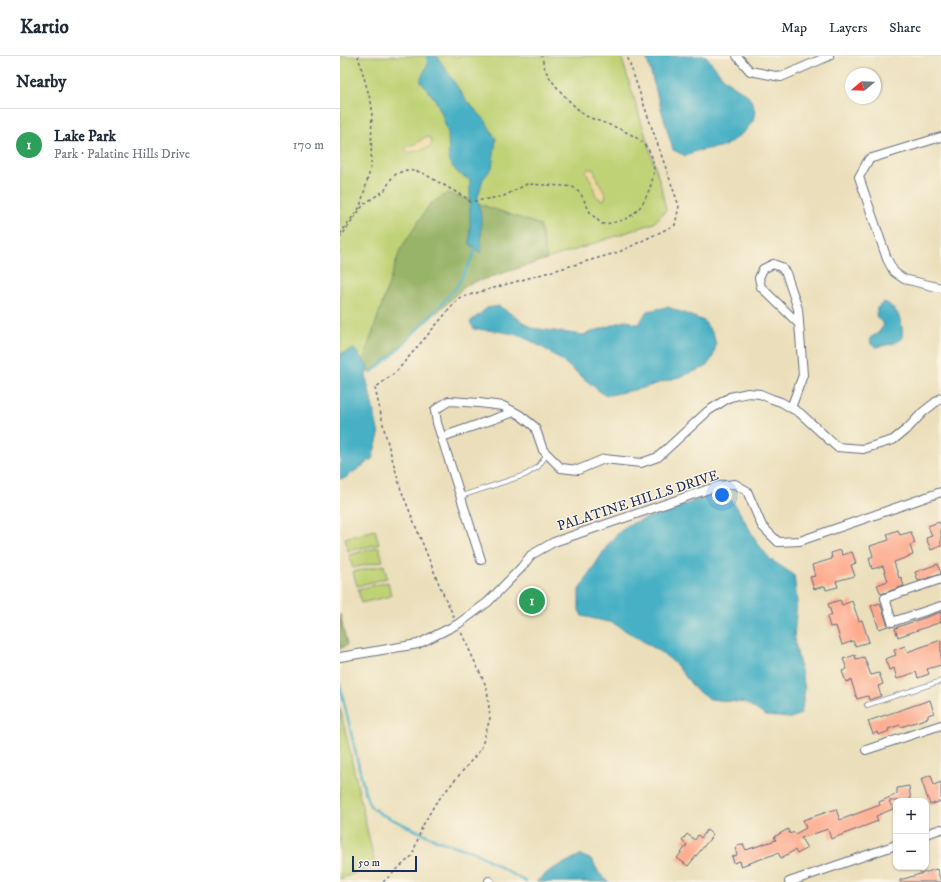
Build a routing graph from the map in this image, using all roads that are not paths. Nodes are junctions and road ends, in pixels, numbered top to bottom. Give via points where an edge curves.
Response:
1 (737, 56) edge
2 (829, 56) edge
3 (941, 137) edge
4 (941, 288) edge
5 (799, 324) junction
6 (941, 398) edge
7 (791, 408) junction
8 (514, 412) junction
9 (442, 437) junction
10 (547, 454) junction
11 (941, 492) edge
12 (461, 496) junction
13 (481, 560) dead end
14 (941, 579) edge
15 (941, 606) edge
16 (340, 658) edge
17 (941, 681) edge
18 (867, 705) dead end
19 (941, 726) edge
20 (866, 750) dead end
21 (941, 829) edge
22 (929, 833) edge
23 (893, 846) edge
24 (788, 882) edge

1 - 2 street via 750,71 781,78
3 - 4 street via 869,159 859,176 886,259 894,272 904,279
5 - 5 street via 761,287 759,278 763,269 773,264 781,267 786,273 798,309
5 - 7 street via 803,375
6 - 7 street via 893,440 863,449 837,447 800,413
7 - 10 street via 760,394 748,393 730,397 708,411 658,457 641,463 604,459 578,470 561,468
8 - 9 street
8 - 9 street via 503,406 449,401 436,410 436,422
8 - 10 street via 535,427 543,450
9 - 12 street
10 - 12 lane via 538,466 525,475
11 - 16 street, PALATINE HILLS DRIVE via 800,541 778,542 762,526 747,491 735,484 718,486 554,542 531,555 488,602 458,624 418,644
12 - 13 street
14 - 15 street via 885,598 892,622
17 - 18 lane
19 - 20 street
21 - 22 street
23 - 24 street

